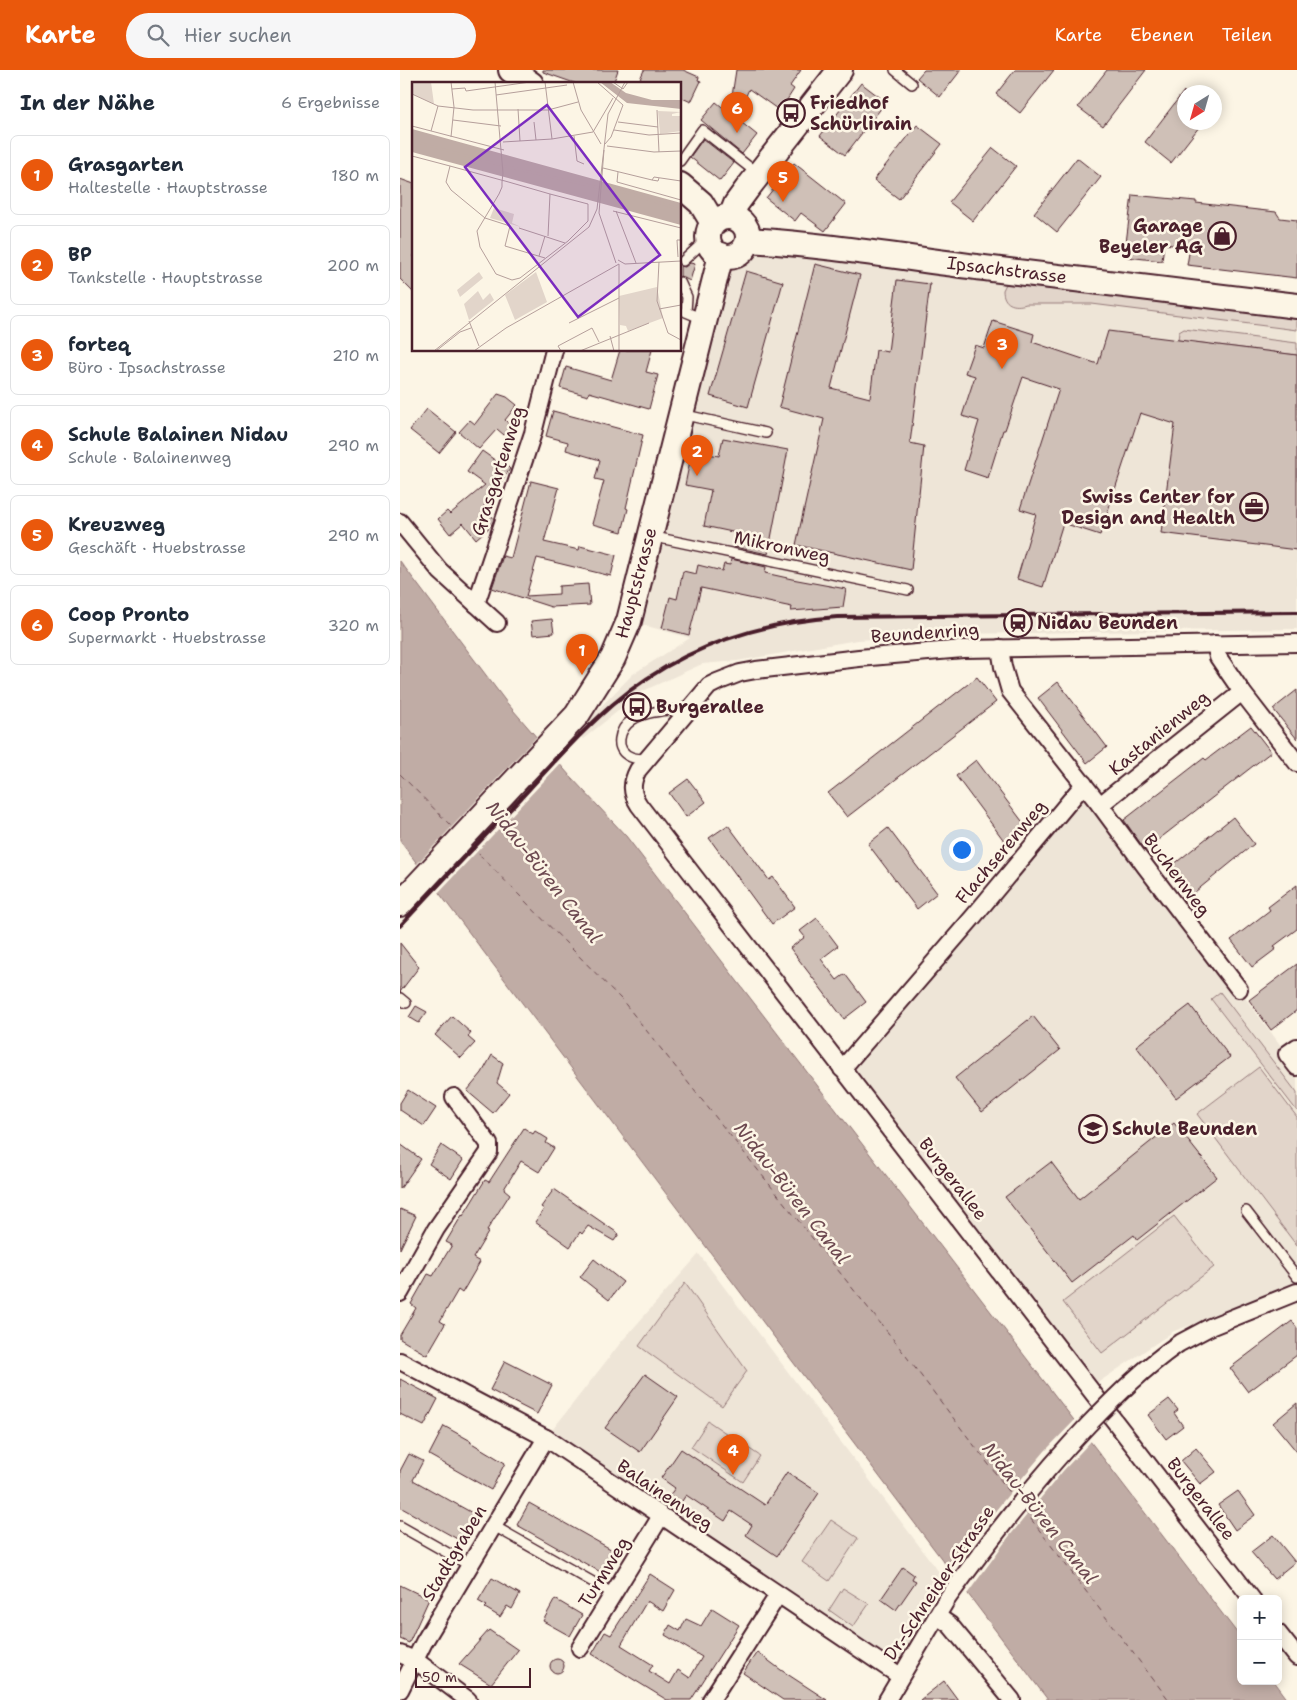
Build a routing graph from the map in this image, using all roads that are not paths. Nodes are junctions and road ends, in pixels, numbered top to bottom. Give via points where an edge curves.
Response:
1 (511, 70) edge
2 (840, 70) edge
3 (895, 70) edge
4 (528, 82) edge
5 (912, 84) dead end
6 (681, 160) edge
7 (758, 174) junction
8 (681, 186) edge
9 (718, 234) junction
10 (748, 240) junction
11 (683, 261) dead end
12 (681, 284) edge
13 (1297, 306) edge
14 (705, 320) junction
15 (554, 351) edge
16 (681, 414) junction
17 (766, 433) dead end
18 (400, 522) edge
19 (650, 536) junction
20 (908, 590) dead end
21 (476, 604) junction
22 (497, 624) dead end
23 (1297, 643) edge
24 (1215, 644) junction
25 (1000, 648) junction
26 (1242, 692) junction
27 (684, 715) junction
28 (647, 759) junction
29 (1297, 763) edge
30 (633, 779) joint
31 (1084, 784) junction
32 (1100, 805) junction
33 (402, 902) edge
34 (1238, 989) dead end
35 (842, 1069) junction
36 (454, 1097) dead end
37 (1246, 1211) dead end
38 (1297, 1277) edge
39 (1297, 1292) edge
40 (400, 1293) edge
41 (400, 1361) edge
42 (546, 1438) junction
43 (661, 1516) junction
44 (400, 1526) edge
45 (494, 1526) junction
46 (469, 1565) junction
47 (614, 1594) junction
48 (778, 1595) junction
49 (1249, 1595) edge
50 (937, 1616) junction
51 (1282, 1638) edge
52 (580, 1648) dead end
53 (407, 1657) edge
54 (1297, 1657) edge
55 (900, 1676) junction
56 (400, 1690) edge
57 (468, 1700) edge
58 (710, 1700) edge
59 (887, 1700) edge
60 (1012, 1700) edge

1 - 4 main road
2 - 7 main road, Hauptstrasse
3 - 5 lane
6 - 7 lane via 702,130
7 - 9 main road, Hauptstrasse
8 - 9 main road via 701,203
9 - 10 main road via 742,222
9 - 10 main road via 732,256 738,254
9 - 11 lane
9 - 14 main road, Hauptstrasse
10 - 13 main road, Ipsachstrasse via 855,250
12 - 14 lane via 687,298 686,312
14 - 16 main road, Hauptstrasse
15 - 21 street, Grasgartenweg via 533,433
16 - 17 lane
16 - 19 main road, Hauptstrasse
18 - 21 street via 440,571
19 - 20 lane, Mikronweg
19 - 33 main road, Hauptstrasse via 629,622 602,678 585,704
21 - 22 street
23 - 24 street, Beundenring
24 - 25 street, Beundenring
24 - 26 street via 1218,657
25 - 27 street, Beundenring via 860,658 756,670 709,686
25 - 31 street via 1010,691
26 - 29 street
26 - 32 street, Kastanienweg
27 - 28 street, Beundenring
27 - 28 lane via 671,710 642,716 623,728 619,739 622,750 632,757
28 - 30 street, Beundenring
30 - 35 street, Burgerallee via 632,791 639,805
31 - 32 street, Buchenweg
31 - 35 street, Flachserenweg
32 - 34 street, Buchenweg
35 - 49 street, Burgerallee
36 - 40 street via 489,1144 489,1152 436,1229
37 - 38 lane
39 - 50 street, Dr.-Schneider-Strasse, bridge via 1210,1327 1178,1344 1145,1368 1056,1459 994,1534
41 - 42 street, Balainenweg
42 - 43 street, Balainenweg
42 - 45 street, Stadtgraben
43 - 47 street, Turmweg
43 - 48 street, Balainenweg
44 - 46 lane
45 - 46 street, Stadtgraben
45 - 47 lane
46 - 53 street, Stadtgraben
47 - 52 street, Turmweg
48 - 55 street, Balainenweg
48 - 58 street
50 - 55 street, Dr.-Schneider-Strasse
50 - 60 street via 950,1626
51 - 54 street
53 - 56 street, Stadtgraben
53 - 57 street
55 - 59 street, Dr.-Schneider-Strasse

